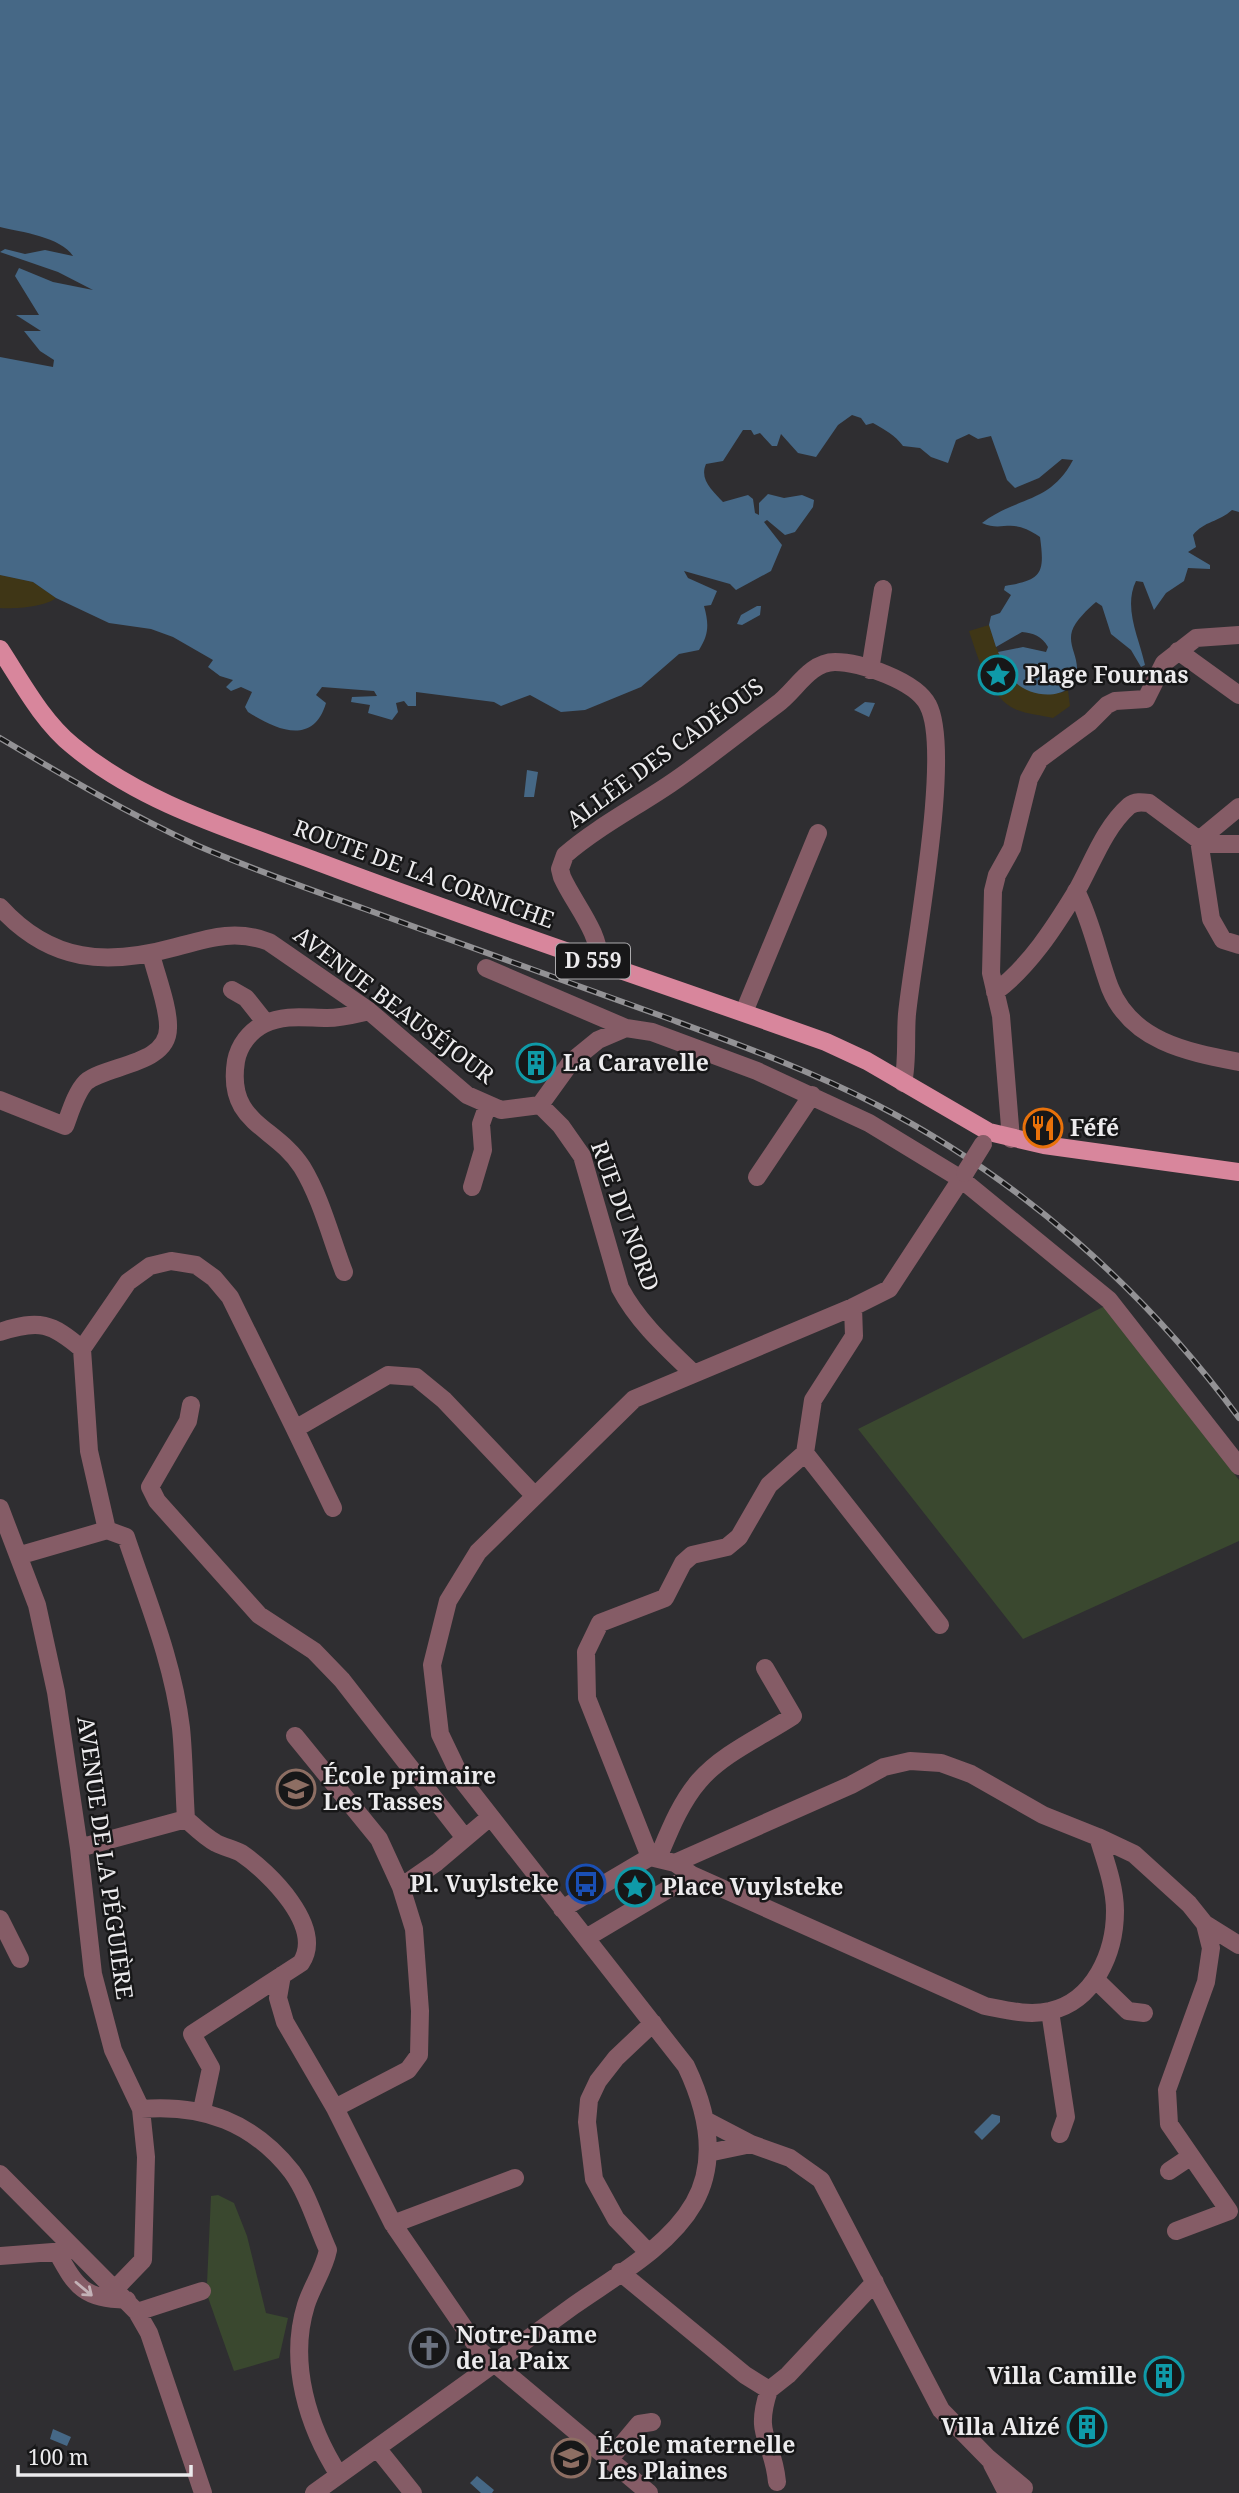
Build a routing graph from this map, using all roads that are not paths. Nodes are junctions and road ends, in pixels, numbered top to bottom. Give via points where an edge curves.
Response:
1 (883, 589) dead end
2 (1239, 635) edge
3 (0, 649) edge
4 (1178, 651) junction
5 (870, 670) junction
6 (1239, 695) edge
7 (1239, 807) edge
8 (818, 833) dead end
9 (1199, 840) junction
10 (1239, 844) edge
11 (1076, 891) junction
12 (0, 907) edge
13 (1239, 945) edge
14 (151, 954) junction
15 (599, 963) junction
16 (486, 968) dead end
17 (232, 990) dead end
18 (995, 992) junction
19 (369, 1011) junction
20 (744, 1012) junction
21 (266, 1023) junction
22 (626, 1028) junction
23 (1239, 1062) edge
24 (903, 1083) junction
25 (812, 1095) junction
26 (0, 1100) edge
27 (540, 1105) junction
28 (487, 1107) junction
29 (986, 1138) junction
30 (1011, 1139) junction
31 (1239, 1172) edge
32 (963, 1176) junction
33 (757, 1177) dead end
34 (472, 1187) dead end
35 (344, 1272) dead end
36 (853, 1307) junction
37 (0, 1332) edge
38 (82, 1349) junction
39 (694, 1373) junction
40 (191, 1405) dead end
41 (295, 1429) junction
42 (805, 1453) junction
43 (1239, 1466) edge
44 (534, 1495) junction
45 (0, 1507) edge
46 (333, 1508) dead end
47 (107, 1530) junction
48 (21, 1555) junction
49 (940, 1625) dead end
50 (765, 1668) dead end
51 (295, 1736) dead end
52 (489, 1818) junction
53 (186, 1819) junction
54 (1098, 1837) junction
55 (465, 1838) junction
56 (79, 1848) junction
57 (661, 1860) junction
58 (692, 1875) junction
59 (401, 1886) junction
60 (562, 1909) junction
61 (0, 1919) edge
62 (1205, 1924) junction
63 (586, 1938) junction
64 (1239, 1945) edge
65 (20, 1959) dead end
66 (282, 1975) junction
67 (1095, 1979) junction
68 (1050, 2011) junction
69 (1144, 2013) dead end
70 (653, 2023) junction
71 (335, 2108) junction
72 (141, 2109) junction
73 (202, 2110) junction
74 (705, 2120) junction
75 (1060, 2134) dead end
76 (751, 2144) junction
77 (708, 2153) junction
78 (1190, 2157) junction
79 (1169, 2171) dead end
80 (0, 2174) edge
81 (515, 2178) dead end
82 (393, 2224) junction
83 (1176, 2231) dead end
84 (63, 2244) junction
85 (647, 2251) junction
86 (0, 2256) edge
87 (620, 2272) junction
88 (875, 2282) junction
89 (202, 2291) dead end
90 (127, 2300) junction
91 (495, 2363) junction
92 (769, 2390) junction
93 (652, 2422) dead end
94 (377, 2448) junction
95 (609, 2460) junction
96 (339, 2475) junction
97 (777, 2482) dead end
98 (1020, 2492) edge
99 (203, 2493) edge
100 (314, 2493) edge
101 (413, 2493) edge
102 (649, 2493) edge

1 - 5 street
2 - 4 street via 1196,638
3 - 15 main road, ROUTE DE LA CORNICHE / D 559 via 37,705 71,745 149,795
4 - 6 street
4 - 18 street via 1164,663 1146,699 1107,705 1040,760 1033,771 1017,835 993,891 991,973
5 - 15 street, ALLÉE DES CADÉOUS via 835,662 817,667 778,704 700,764 565,855 562,877 587,922 600,953
5 - 24 street, ALLÉE DES CADÉOUS via 915,689 930,709 937,736
7 - 9 street
8 - 20 street
9 - 10 street
9 - 11 street via 1149,803 1130,804
9 - 13 street via 1211,919 1223,940
11 - 18 street via 1031,958
11 - 23 street via 1111,990 1140,1030 1188,1051
12 - 14 street, AVENUE BEAUSÉJOUR via 34,935 76,955 116,959
14 - 19 street, AVENUE BEAUSÉJOUR via 228,934 254,936 284,949
14 - 26 street via 169,1027 159,1046 134,1064 93,1077 83,1085 65,1126
15 - 20 main road, ROUTE DE LA CORNICHE / D 559
16 - 22 street
17 - 21 street via 246,998
18 - 30 street
19 - 21 street
19 - 28 street, AVENUE BEAUSÉJOUR via 451,1085
20 - 24 main road, ROUTE DE LA CORNICHE / D 559 via 826,1042
21 - 35 street via 253,1031 237,1058 238,1100 252,1122 302,1167
22 - 25 street via 652,1032
22 - 27 street via 598,1040 571,1062
24 - 29 main road, ROUTE DE LA CORNICHE / D 559
25 - 32 street
25 - 33 street
27 - 28 street, AVENUE BEAUSÉJOUR via 501,1110
27 - 39 street, RUE DU NORD via 582,1156 626,1300
28 - 34 street via 481,1124 483,1150
29 - 30 main road, ROUTE DE LA CORNICHE / D 559
29 - 32 street, bridge
30 - 31 main road, ROUTE DE LA CORNICHE / D 559
32 - 36 street via 889,1289
32 - 43 street via 1108,1300
36 - 39 street
36 - 42 street via 855,1336 813,1400
37 - 38 street via 42,1324 60,1331
38 - 41 street via 128,1283 150,1266 171,1261 196,1265 230,1297
38 - 47 street via 89,1451
39 - 44 street via 634,1399
40 - 55 street via 188,1421 150,1487 157,1501 259,1615 314,1651 342,1680
41 - 44 street via 388,1375 416,1377
41 - 46 street
42 - 49 street
42 - 57 street via 769,1485 739,1537 727,1547 692,1555 665,1598 600,1623 586,1652 587,1698
44 - 52 street via 478,1552 448,1601 432,1665 440,1734 462,1780
45 - 48 street, AVENUE DE LA PÉGUIÈRE
47 - 48 street
47 - 53 street via 126,1537 160,1634 181,1728
48 - 56 street, AVENUE DE LA PÉGUIÈRE via 56,1692
50 - 57 street via 793,1716 699,1781 676,1815
51 - 59 street via 379,1839
52 - 55 street
52 - 60 street
53 - 56 street
53 - 66 street via 214,1842 240,1853 281,1889 300,1915 307,1955
54 - 57 street via 1043,1815 971,1774 941,1763 910,1761 884,1767 851,1785
54 - 62 street via 1133,1854
54 - 67 street via 1115,1910 1111,1946
55 - 59 street
56 - 72 street, AVENUE DE LA PÉGUIÈRE via 93,1973 103,2016 113,2050
57 - 58 street
57 - 60 street
58 - 63 street
58 - 68 street via 985,2006 1018,2013
59 - 71 street via 414,1929 419,2055 408,2070
60 - 63 street
61 - 65 street
62 - 64 street
62 - 78 street via 1211,1948 1206,1982 1167,2090 1169,2124
63 - 70 street
66 - 71 street via 278,1998 285,2022
66 - 73 street via 192,2034 211,2068
67 - 68 street via 1077,1999
67 - 69 street via 1128,2011
68 - 75 street via 1066,2118
70 - 74 street via 685,2066 701,2097
70 - 85 street via 598,2081 587,2122 594,2179 616,2218
71 - 82 street
72 - 73 street
72 - 90 street, AVENUE DE LA PÉGUIÈRE via 146,2157 143,2260
73 - 96 street via 252,2133 293,2174 328,2250 306,2306 299,2343 306,2399 320,2445
74 - 76 street
74 - 77 street
76 - 77 street
76 - 88 street via 790,2158 821,2180
77 - 85 street via 695,2202 678,2226
78 - 79 street
78 - 83 street via 1230,2211
80 - 84 street
81 - 82 street
82 - 91 street via 480,2351
84 - 86 street
84 - 90 street
85 - 87 street
87 - 91 street
87 - 92 street
88 - 92 street
88 - 98 street via 941,2410
89 - 90 street
90 - 99 street via 149,2333
91 - 94 street
91 - 95 street
92 - 97 street via 761,2432 775,2464
93 - 95 street via 639,2424
94 - 96 street
94 - 101 street
95 - 102 street
96 - 100 street

